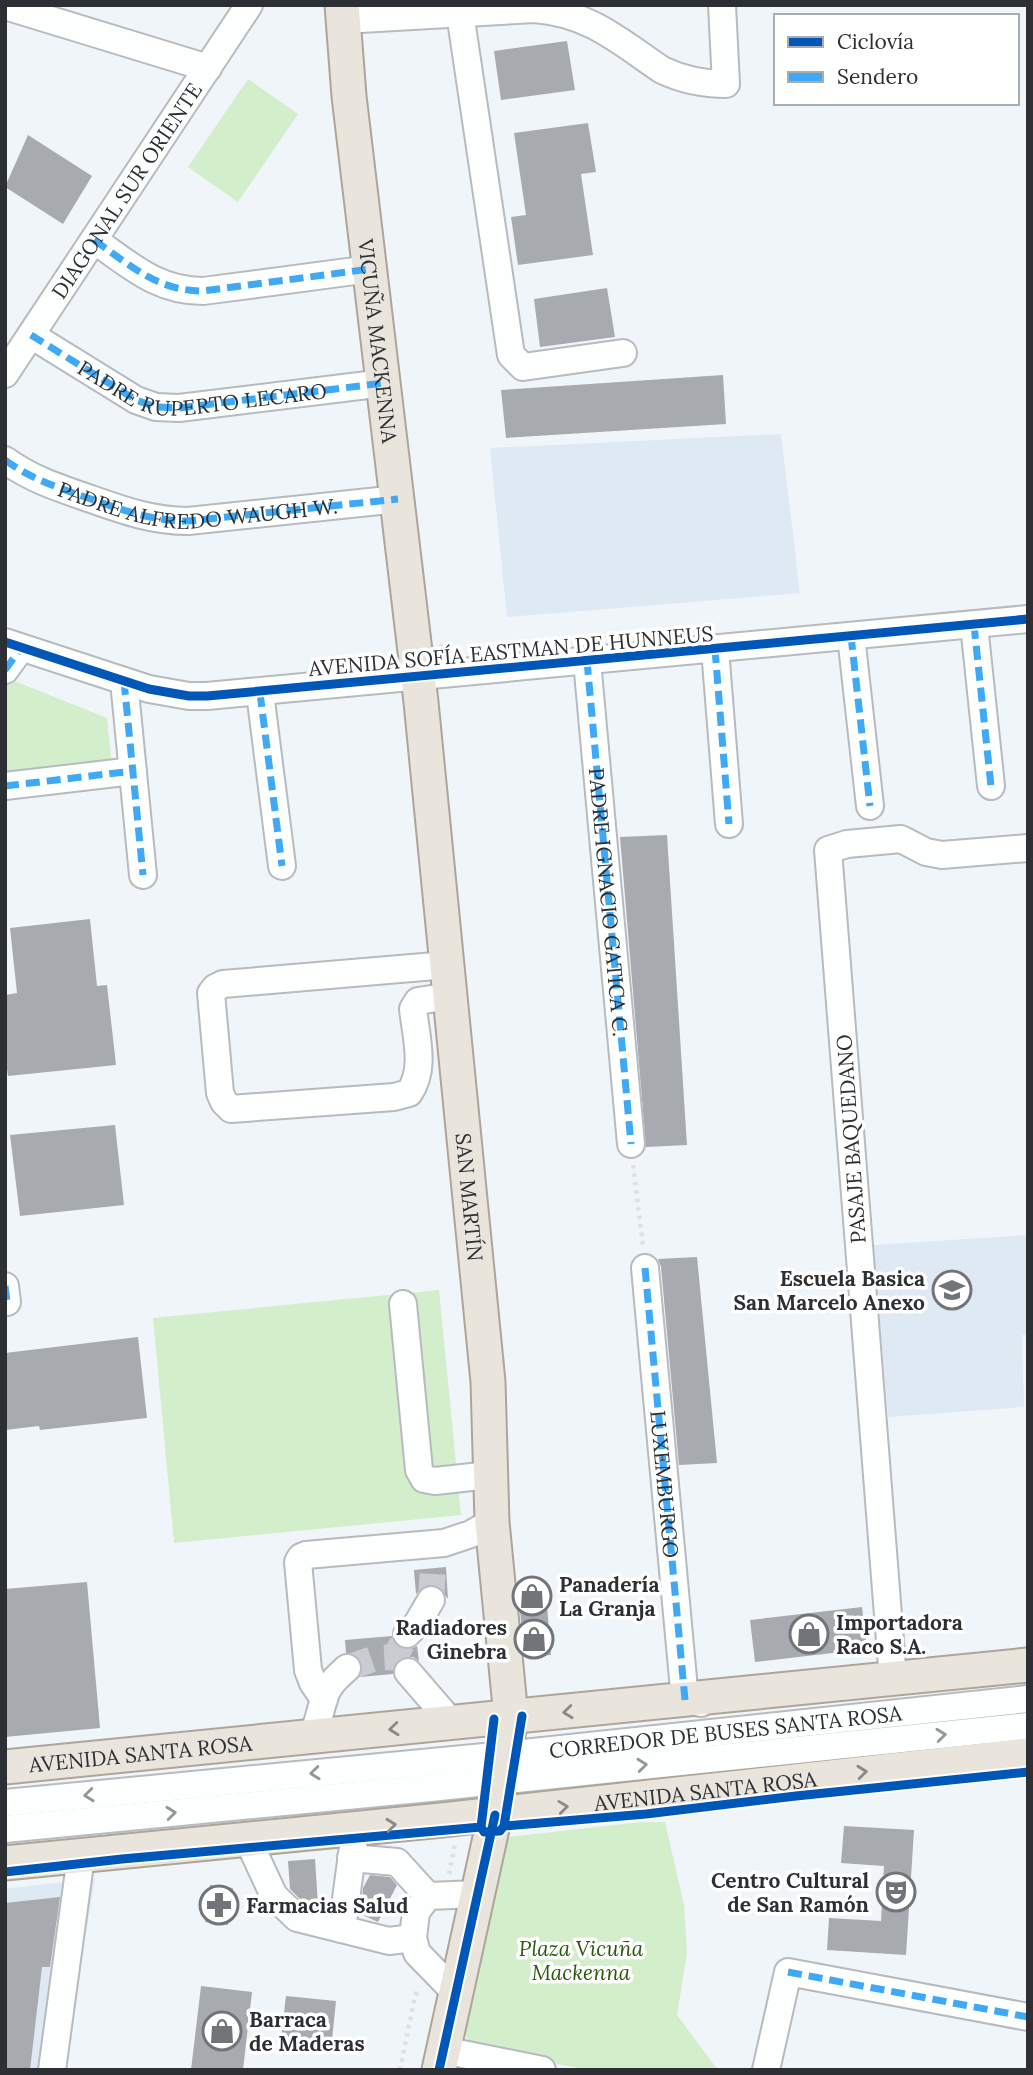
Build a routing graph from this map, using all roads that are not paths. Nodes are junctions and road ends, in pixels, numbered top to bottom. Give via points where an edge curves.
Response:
1 (249, 5) edge
2 (722, 5) edge
3 (5, 6) edge
4 (342, 12) edge
5 (460, 13) junction
6 (70, 15) edge
7 (208, 68) junction
8 (94, 240) junction
9 (370, 269) junction
10 (31, 335) junction
11 (623, 354) dead end
12 (5, 374) edge
13 (384, 383) junction
14 (5, 460) edge
15 (398, 499) junction
16 (1028, 619) edge
17 (974, 625) junction
18 (851, 636) junction
19 (13, 645) edge
20 (715, 649) junction
21 (587, 661) junction
22 (5, 670) edge
23 (419, 677) junction
24 (124, 681) junction
25 (260, 692) junction
26 (133, 771) junction
27 (5, 786) edge
28 (991, 786) dead end
29 (870, 806) dead end
30 (729, 824) dead end
31 (1028, 848) edge
32 (282, 866) dead end
33 (142, 875) dead end
34 (449, 980) junction
35 (631, 1143) road end
36 (645, 1268) road end
37 (403, 1304) dead end
38 (490, 1475) junction
39 (492, 1522) junction
40 (444, 1543) junction
41 (433, 1568) tunnel mouth
42 (431, 1600) tunnel mouth
43 (407, 1634) tunnel mouth
44 (1028, 1665) edge
45 (347, 1668) tunnel mouth
46 (408, 1672) dead end
47 (893, 1679) junction
48 (324, 1699) junction
49 (1028, 1699) edge
50 (685, 1700) junction
51 (979, 1704) junction
52 (511, 1717) junction
53 (452, 1723) junction
54 (1028, 1726) edge
55 (311, 1737) junction
56 (1028, 1755) edge
57 (5, 1767) edge
58 (503, 1767) junction
59 (5, 1803) edge
60 (495, 1815) junction
61 (5, 1829) edge
62 (248, 1840) junction
63 (350, 1844) junction
64 (81, 1856) junction
65 (5, 1863) edge
66 (478, 1894) junction
67 (428, 1896) junction
68 (342, 1929) junction
69 (413, 1938) junction
70 (456, 1993) junction
71 (1028, 2017) edge
72 (441, 2060) edge
73 (52, 2070) edge
74 (542, 2070) edge
75 (766, 2070) edge

1 - 7 street, DIAGONAL SUR ORIENTE
2 - 5 street via 726,84 673,75 600,28 568,14 534,9
3 - 6 street
4 - 5 street
4 - 9 main road, VICUÑA MACKENNA
5 - 11 street via 511,355 523,367
6 - 7 street
7 - 8 street, DIAGONAL SUR ORIENTE
8 - 9 street via 152,280 191,291
8 - 10 street, DIAGONAL SUR ORIENTE
9 - 13 main road, VICUÑA MACKENNA
10 - 12 street, DIAGONAL SUR ORIENTE
10 - 13 street, PADRE RUPERTO LECARO via 135,400 156,407
13 - 15 main road, VICUÑA MACKENNA
14 - 15 street, PADRE ALFREDO WAUGH W. via 52,486 158,520 188,521
15 - 23 main road, VICUÑA MACKENNA
16 - 17 street, AVENIDA SOFÍA EASTMAN DE HUNNEUS
17 - 18 street, AVENIDA SOFÍA EASTMAN DE HUNNEUS
17 - 28 street
18 - 20 street, AVENIDA SOFÍA EASTMAN DE HUNNEUS
18 - 29 street
19 - 22 street
19 - 24 street, AVENIDA SOFÍA EASTMAN DE HUNNEUS
20 - 21 street, AVENIDA SOFÍA EASTMAN DE HUNNEUS
20 - 30 street
21 - 23 street, AVENIDA SOFÍA EASTMAN DE HUNNEUS
21 - 35 street, PADRE IGNACIO GATICA C.
23 - 25 street, AVENIDA SOFÍA EASTMAN DE HUNNEUS
23 - 34 main road, SAN MARTÍN
24 - 25 street, AVENIDA SOFÍA EASTMAN DE HUNNEUS via 189,696
24 - 26 street
25 - 32 street
26 - 27 street
26 - 33 street
31 - 47 street, PASAJE BAQUEDANO via 942,855 901,839 828,850
34 - 34 street via 223,984 215,988 211,993 224,1102 231,1109 409,1093 419,1071 413,1009
34 - 38 main road, SAN MARTÍN via 488,1382
36 - 50 street, LUXEMBURGO
37 - 38 street via 419,1470 424,1479 435,1481
38 - 39 main road, SAN MARTÍN
39 - 40 street
39 - 52 main road, SAN MARTÍN
40 - 41 street
40 - 48 street via 301,1557 308,1670
42 - 43 street
44 - 47 main road, AVENIDA SANTA ROSA
45 - 48 street
46 - 53 street
47 - 50 main road, AVENIDA SANTA ROSA
48 - 55 street
49 - 51 street, CORREDOR DE BUSES SANTA ROSA
50 - 51 street via 748,1707
50 -> 52 main road, AVENIDA SANTA ROSA
51 - 58 street, CORREDOR DE BUSES SANTA ROSA
52 - 53 main road, AVENIDA SANTA ROSA
52 - 58 main road
53 -> 55 main road, AVENIDA SANTA ROSA
58 -> 54 street, CORREDOR DE BUSES SANTA ROSA
55 - 57 main road, AVENIDA SANTA ROSA
60 -> 56 main road, AVENIDA SANTA ROSA
58 -> 59 street, CORREDOR DE BUSES SANTA ROSA
58 - 60 main road
61 -> 58 street, CORREDOR DE BUSES SANTA ROSA
63 -> 60 main road, AVENIDA SANTA ROSA
60 - 66 main road
62 - 63 main road, AVENIDA SANTA ROSA
62 - 64 main road, AVENIDA SANTA ROSA
62 - 68 street via 274,1896 296,1918
63 - 67 street via 397,1862
63 - 68 street
64 - 65 main road, AVENIDA SANTA ROSA
64 - 73 street
66 - 67 street
66 - 70 main road
67 - 69 street via 416,1912
68 - 69 street via 389,1941
69 - 70 street via 417,1953
70 - 72 main road
71 - 75 street via 788,1972
72 - 74 street

